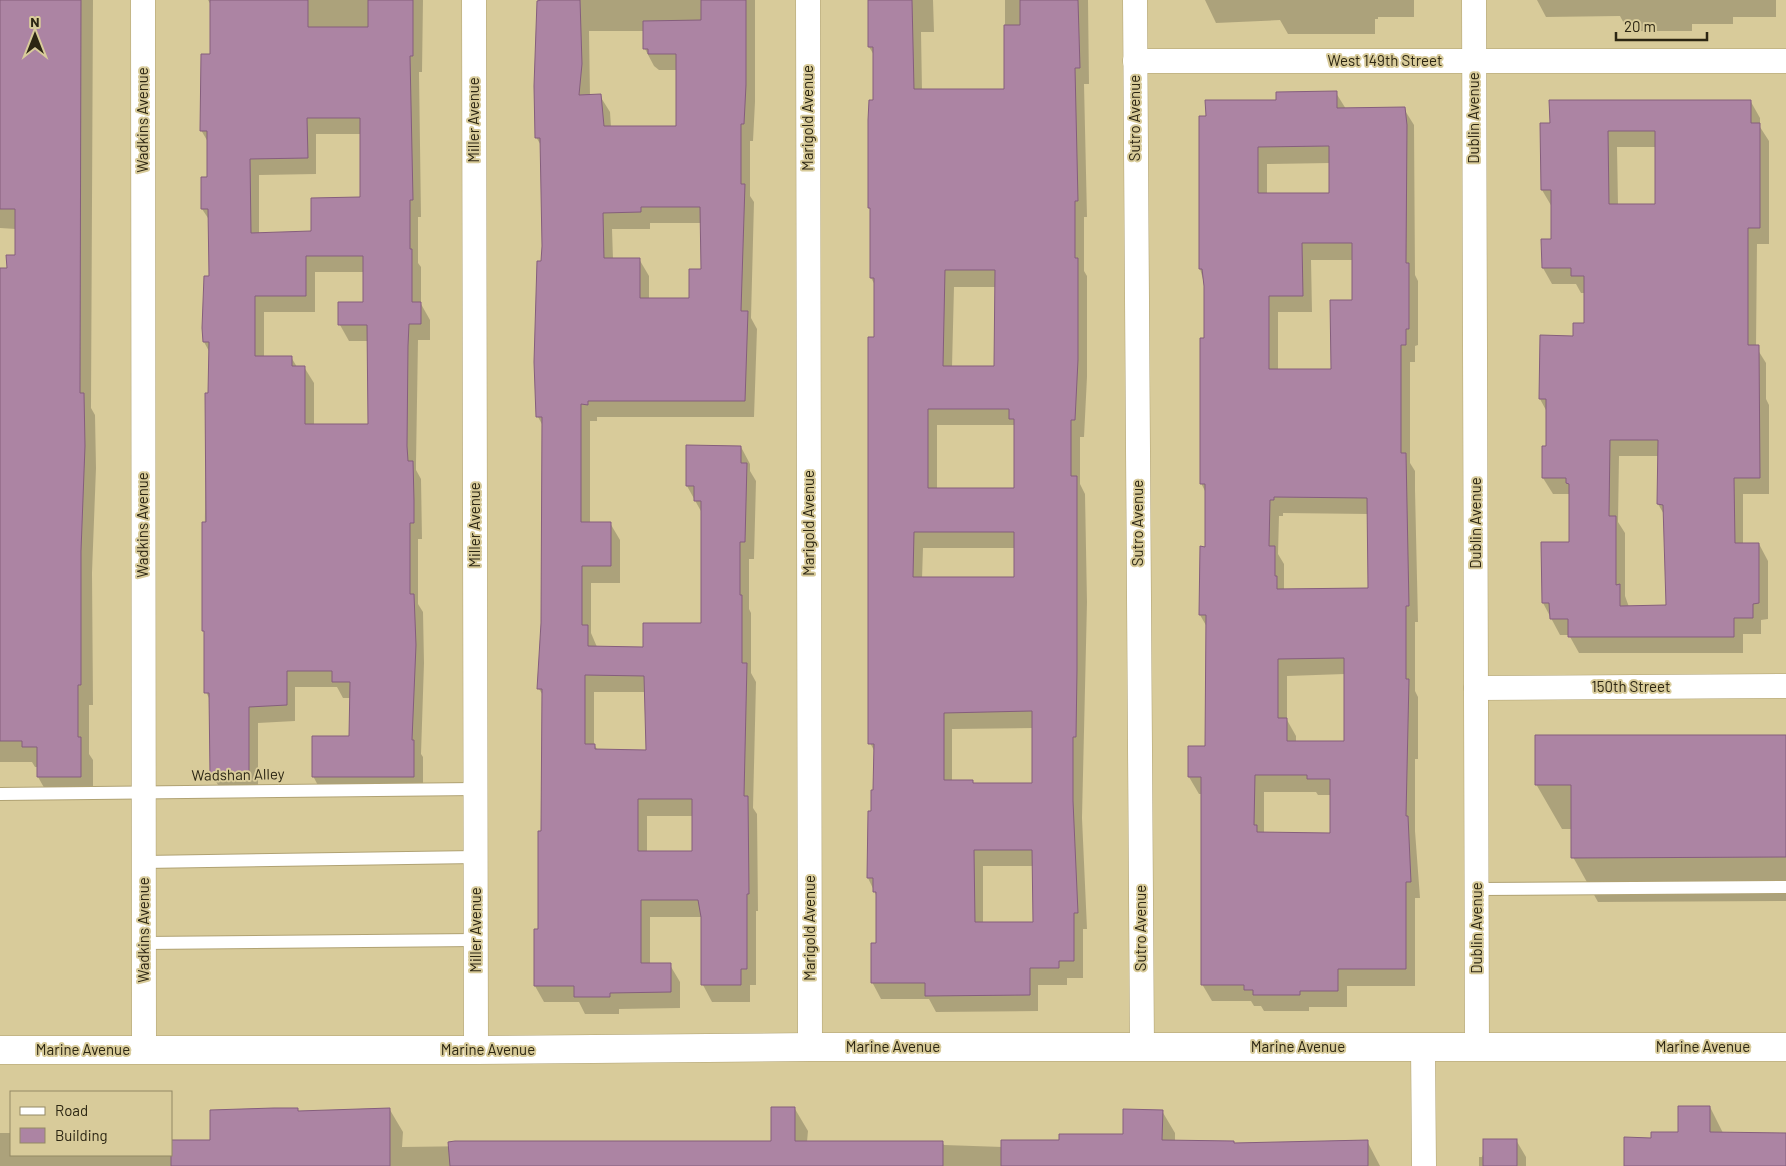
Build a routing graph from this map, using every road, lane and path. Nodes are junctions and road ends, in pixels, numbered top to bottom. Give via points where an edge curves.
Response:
1 (144, 0) edge
2 (474, 0) edge
3 (808, 0) edge
4 (1135, 0) edge
5 (1474, 0) edge
6 (1135, 61) junction
7 (1474, 61) junction
8 (1786, 61) edge
9 (1786, 686) edge
10 (1476, 688) junction
11 (476, 789) junction
12 (143, 792) junction
13 (0, 794) edge
14 (476, 857) junction
15 (144, 862) junction
16 (1786, 887) edge
17 (1476, 890) junction
18 (476, 940) junction
19 (144, 943) junction
20 (810, 1047) junction
21 (1142, 1047) junction
22 (1423, 1047) junction
23 (1477, 1047) junction
24 (1786, 1047) edge
25 (0, 1050) edge
26 (144, 1050) junction
27 (476, 1050) junction
28 (1424, 1166) edge

1 - 12 street, Wadkins Avenue
2 - 11 street, Miller Avenue
3 - 20 street, Marigold Avenue
4 - 6 street, Sutro Avenue
5 - 7 street, Dublin Avenue
6 - 7 street, West 149th Street
6 - 21 street, Sutro Avenue
7 - 8 street, West 149th Street
7 - 10 street, Dublin Avenue
9 - 10 street, 150th Street
10 - 17 street, Dublin Avenue
11 - 12 lane, Wadshan Alley
11 - 14 street, Miller Avenue
12 - 13 lane, Wadshan Alley
12 - 15 street, Wadkins Avenue
14 - 15 lane
14 - 18 street, Miller Avenue
15 - 19 street, Wadkins Avenue
16 - 17 lane
17 - 23 street, Dublin Avenue
18 - 19 lane
18 - 27 street, Miller Avenue
19 - 26 street, Wadkins Avenue
20 - 21 main road, Marine Avenue
20 - 27 main road, Marine Avenue
21 - 22 main road, Marine Avenue
22 - 23 main road, Marine Avenue
22 - 28 street
23 - 24 main road, Marine Avenue
25 - 26 main road, Marine Avenue
26 - 27 main road, Marine Avenue

